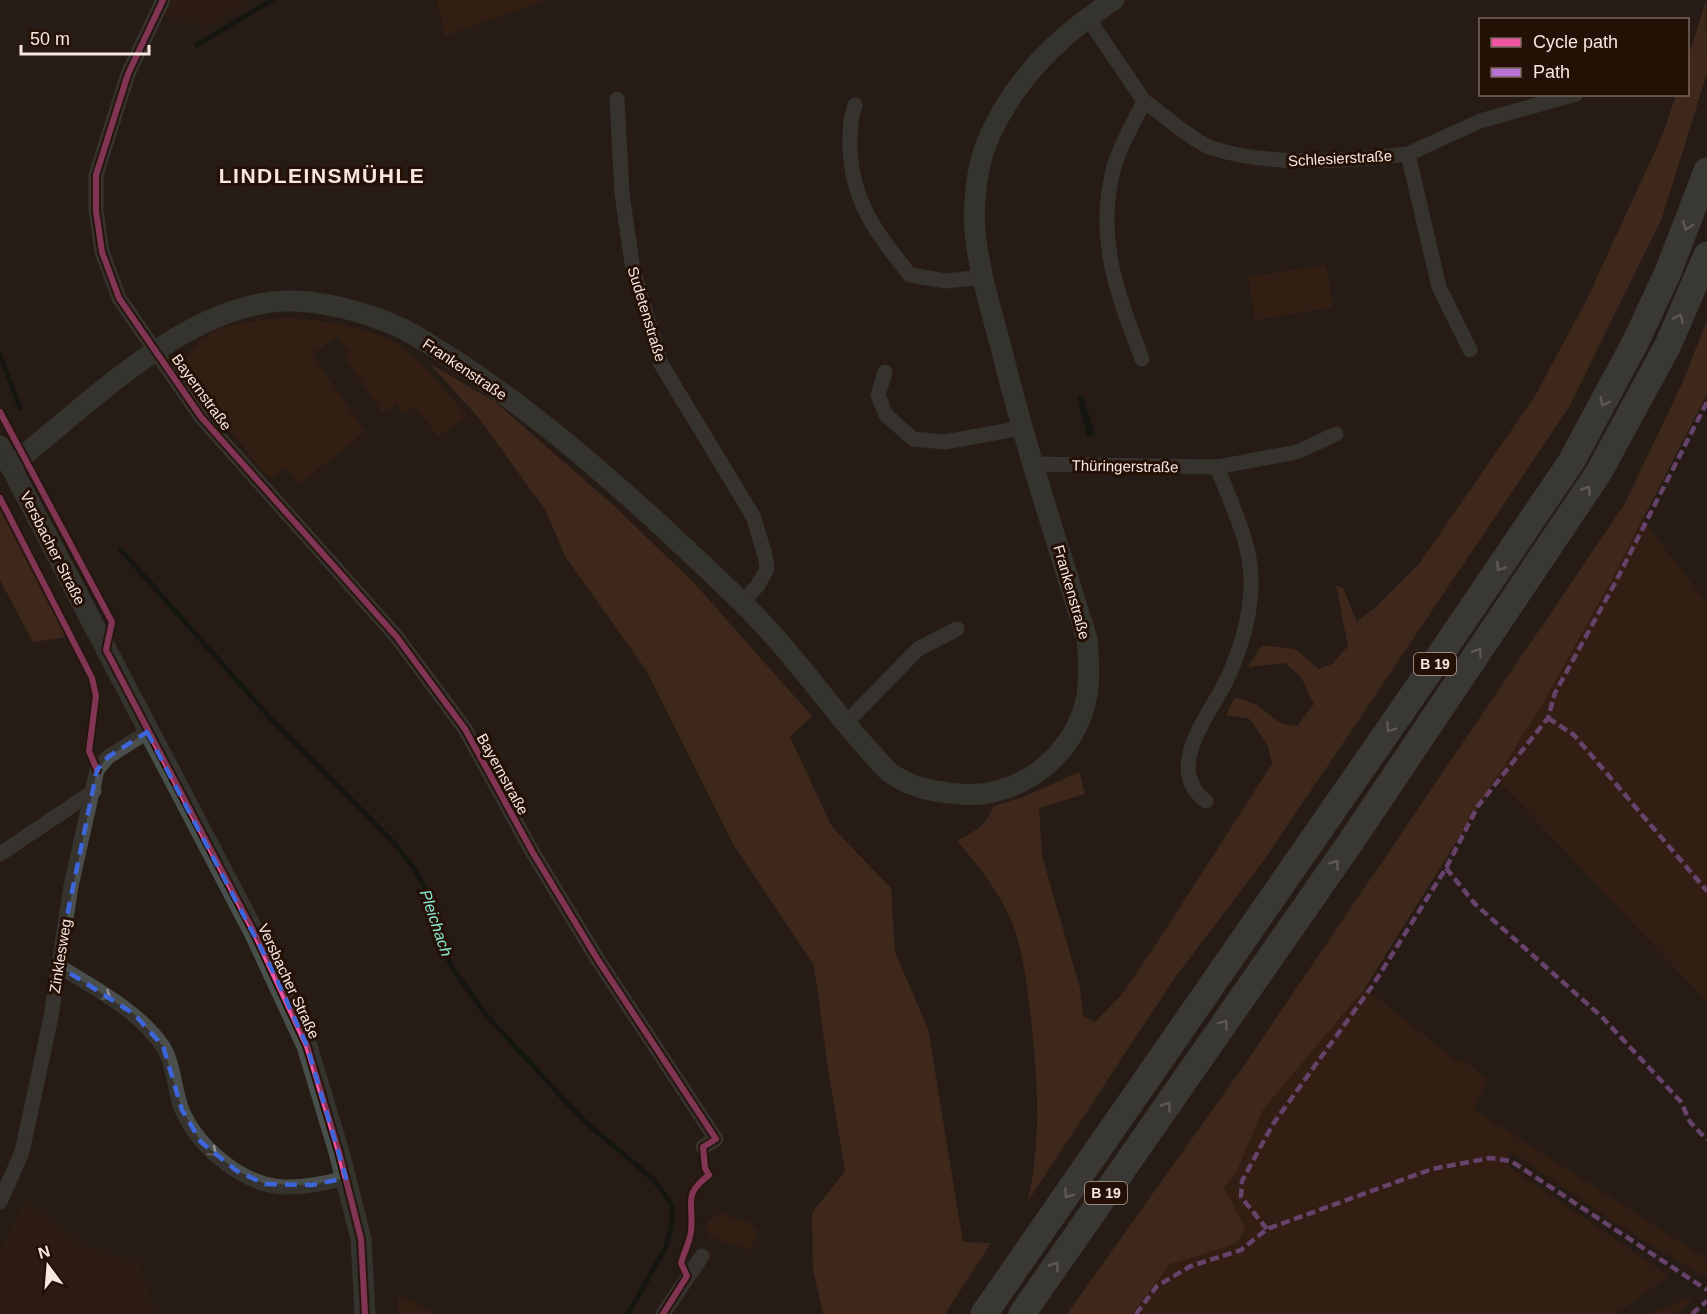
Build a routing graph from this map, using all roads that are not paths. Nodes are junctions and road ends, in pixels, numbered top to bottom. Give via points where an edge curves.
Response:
1 (163, 0) edge
2 (1114, 0) edge
3 (1087, 17) junction
4 (1569, 96) edge
5 (617, 99) dead end
6 (1144, 101) junction
7 (855, 105) dead end
8 (1408, 154) junction
9 (1707, 171) edge
10 (1707, 255) edge
11 (983, 277) junction
12 (156, 350) junction
13 (1470, 350) dead end
14 (1142, 359) dead end
15 (885, 372) dead end
16 (1022, 428) junction
17 (1336, 434) dead end
18 (0, 446) edge
19 (1033, 464) junction
20 (10, 466) junction
21 (1217, 467) junction
22 (743, 602) junction
23 (957, 628) dead end
24 (845, 724) junction
25 (147, 732) junction
26 (94, 791) junction
27 (1206, 801) dead end
28 (0, 854) edge
29 (57, 965) junction
30 (703, 1147) dead end
31 (346, 1178) junction
32 (0, 1202) edge
33 (702, 1256) dead end
34 (365, 1314) edge
35 (663, 1314) edge
36 (984, 1314) edge
37 (1022, 1314) edge

1 - 12 street via 128,74 96,175 98,233 106,270 119,298
2 - 3 street, Frankenstraße
3 - 6 street, Schlesierstraße
3 - 11 street, Frankenstraße via 1050,48 1021,80 985,148 976,189 975,221
4 - 8 street, Schlesierstraße via 1480,121
5 - 22 street, Sudetenstraße via 622,194 633,270 661,364 753,516 765,555 767,569
6 - 8 street, Schlesierstraße via 1210,148 1285,161
6 - 14 street via 1116,162 1107,203 1109,263
7 - 11 street via 850,119 850,158 858,198 880,238 910,275 946,281
8 - 13 street, Schlesierstraße via 1438,287
9 -> 36 highway, B 19 via 1664,282 1571,462
37 -> 10 highway, B 19 via 1352,840 1599,472 1668,345
11 - 16 street, Frankenstraße
12 - 20 street, Frankenstraße
12 - 22 street, Frankenstraße via 214,316 245,306 292,301 335,306 414,335 522,408 599,468
12 - 30 street, Bayernstraße via 201,417 396,636 465,729 598,960 716,1138
15 - 16 street via 878,395 885,415 913,439 945,442
16 - 19 street, Frankenstraße
17 - 21 street, Thüringerstraße via 1297,452
18 - 20 street, Versbacher Straße
19 - 21 street, Thüringerstraße
19 - 24 street, Frankenstraße via 1087,639 1090,667 1086,699 1077,728 1065,746 1032,778 1007,790 980,796 928,791 891,773
20 - 25 street, Versbacher Straße
21 - 27 street via 1247,550 1252,584 1248,625 1227,679 1192,743 1188,771 1194,792
22 - 24 street, Frankenstraße
23 - 24 street via 918,649
25 - 26 street, Zinklesweg via 108,757 97,770
25 - 31 street, Versbacher Straße via 279,983 307,1046
26 - 28 street
26 - 29 street, Zinklesweg
29 -> 31 street via 134,1014 163,1046 182,1110 191,1126 201,1142 237,1171 282,1187
29 - 32 street, Zinklesweg via 51,1017 22,1152
31 - 34 street, Versbacher Straße via 361,1239
33 - 35 street

